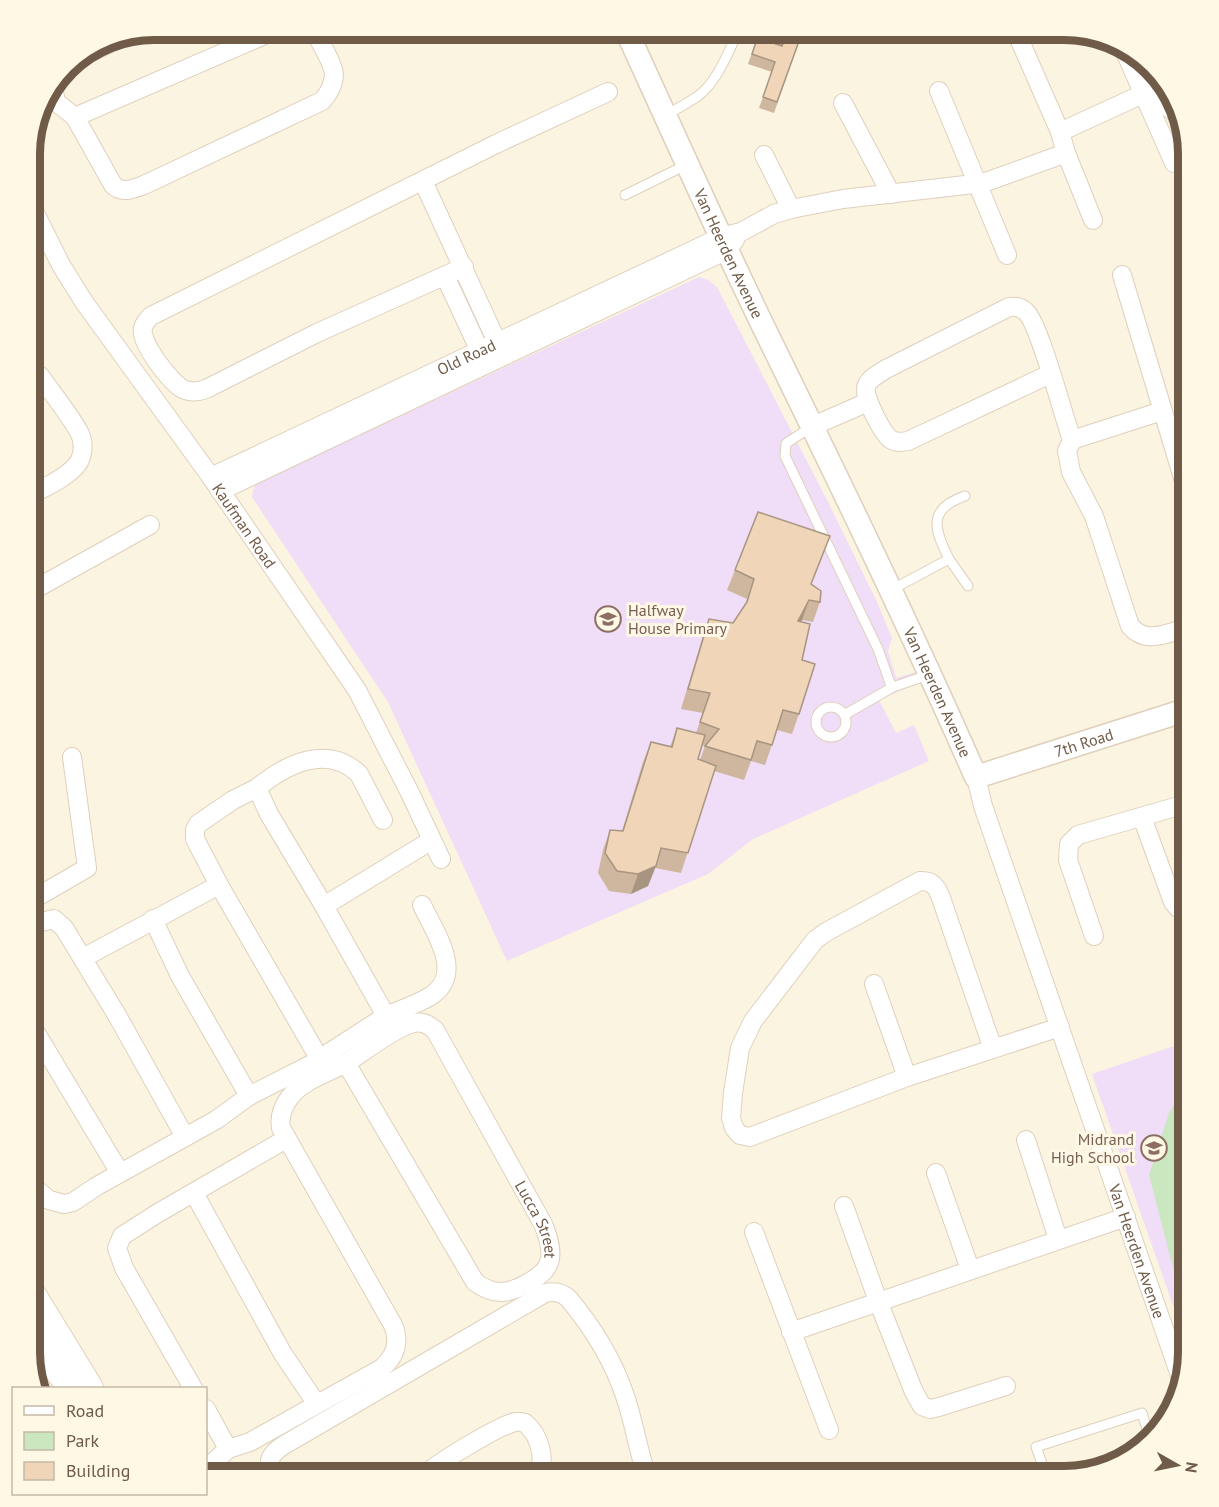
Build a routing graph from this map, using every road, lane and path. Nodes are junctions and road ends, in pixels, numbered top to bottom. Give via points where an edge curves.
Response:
1 (253, 40) edge
2 (319, 40) edge
3 (631, 41) edge
4 (734, 41) edge
5 (1020, 41) edge
6 (1131, 62) edge
7 (1158, 89) edge
8 (939, 91) dead end
9 (608, 92) dead end
10 (1147, 93) junction
11 (54, 102) edge
12 (843, 103) dead end
13 (1168, 108) edge
14 (665, 116) junction
15 (75, 117) junction
16 (1060, 132) junction
17 (1066, 153) junction
18 (764, 155) dead end
19 (1174, 163) dead end
20 (688, 164) junction
21 (423, 181) junction
22 (976, 184) junction
23 (891, 194) junction
24 (625, 195) dead end
25 (791, 209) junction
26 (1093, 220) dead end
27 (41, 225) edge
28 (730, 240) junction
29 (1007, 255) dead end
30 (464, 267) junction
31 (1122, 275) dead end
32 (445, 276) junction
33 (500, 349) junction
34 (483, 357) junction
35 (1050, 374) junction
36 (41, 377) edge
37 (868, 402) junction
38 (1162, 411) junction
39 (813, 426) junction
40 (1072, 440) junction
41 (1178, 463) edge
42 (216, 484) junction
43 (41, 489) edge
44 (965, 496) dead end
45 (150, 525) dead end
46 (950, 559) junction
47 (41, 586) edge
48 (968, 586) dead end
49 (891, 590) junction
50 (1178, 630) edge
51 (930, 674) junction
52 (893, 687) junction
53 (1178, 713) edge
54 (844, 715) dead end
55 (72, 757) dead end
56 (976, 777) junction
57 (256, 788) junction
58 (1178, 806) edge
59 (1142, 817) junction
60 (383, 820) dead end
61 (432, 840) junction
62 (441, 859) dead end
63 (219, 885) junction
64 (40, 895) edge
65 (422, 905) dead end
66 (324, 906) junction
67 (1178, 907) edge
68 (153, 919) junction
69 (40, 922) edge
70 (1094, 936) dead end
71 (83, 958) junction
72 (874, 984) dead end
73 (386, 1017) junction
74 (1060, 1027) junction
75 (40, 1040) edge
76 (993, 1049) junction
77 (319, 1058) junction
78 (346, 1063) junction
79 (907, 1077) junction
80 (249, 1096) junction
81 (184, 1137) junction
82 (286, 1139) junction
83 (1026, 1140) dead end
84 (120, 1173) junction
85 (936, 1173) dead end
86 (40, 1192) edge
87 (194, 1193) junction
88 (844, 1206) dead end
89 (1126, 1217) junction
90 (754, 1232) dead end
91 (1059, 1239) junction
92 (970, 1269) junction
93 (878, 1301) junction
94 (40, 1307) edge
95 (791, 1332) junction
96 (40, 1347) edge
97 (1178, 1369) edge
98 (1006, 1386) dead end
99 (70, 1387) edge
100 (89, 1387) edge
101 (192, 1387) edge
102 (316, 1403) junction
103 (207, 1413) edge
104 (829, 1430) dead end
105 (1148, 1430) edge
106 (218, 1452) edge
107 (210, 1466) edge
108 (270, 1466) edge
109 (436, 1466) edge
110 (541, 1466) edge
111 (643, 1466) edge
112 (1043, 1466) edge

1 - 15 street
2 - 15 street via 334,77 327,96 144,186 116,188
3 - 14 street, Van Heerden Avenue
4 - 14 lane via 708,86
5 - 16 street
6 - 10 street
7 - 10 street
8 - 22 street
9 - 21 street
10 - 13 street
10 - 16 street
10 - 19 street
11 - 15 street
12 - 23 street
14 - 20 street, Van Heerden Avenue
16 - 17 street
17 - 22 street, Old Road
17 - 26 street
18 - 25 street
20 - 24 lane
20 - 28 street, Van Heerden Avenue
21 - 30 street
21 - 32 street via 151,316 143,333 166,373 183,389 195,392
22 - 23 street, Old Road
22 - 29 street
23 - 25 street, Old Road
25 - 28 street, Old Road via 774,214
27 - 42 street, Kaufman Road via 84,302
28 - 33 street, Old Road
28 - 39 street, Van Heerden Avenue
30 - 32 street
30 - 33 street
31 - 38 street
32 - 34 street
33 - 34 street, Old Road
34 - 42 street, Old Road
35 - 37 street via 908,441 888,437
35 - 37 street via 1034,322 1020,307 1009,307 876,376 866,387
35 - 40 street
36 - 43 street via 80,435 83,446 76,467
37 - 39 street
38 - 40 street
38 - 41 street
39 - 49 street, Van Heerden Avenue
39 - 52 lane via 786,444 785,456
40 - 50 street via 1067,451 1071,472 1094,516 1130,626 1138,635 1150,638
42 - 61 street, Kaufman Road via 357,690
44 - 46 lane via 947,503 939,513 938,532
45 - 47 street
46 - 48 lane
46 - 49 lane
49 - 51 street, Van Heerden Avenue
51 - 52 lane
51 - 56 street, Van Heerden Avenue
52 - 54 lane
53 - 56 street, 7th Road
55 - 64 street via 87,868
56 - 74 street, Van Heerden Avenue
57 - 60 street via 301,762 332,759 359,774
57 - 63 street via 196,826 195,839
57 - 66 street
58 - 59 street
59 - 67 street via 1173,903
59 - 70 street via 1078,835 1069,844 1068,860
61 - 62 street, Kaufman Road
61 - 66 street
63 - 68 street
63 - 77 street
65 - 73 street via 446,957 445,978 428,997
66 - 73 street
68 - 71 street
68 - 80 street via 180,976
69 - 71 street via 54,920 64,928
71 - 81 street
72 - 79 street
73 - 77 street
74 - 76 street
74 - 89 street, Van Heerden Avenue
75 - 84 street
76 - 79 street
76 - 79 street via 941,898 933,884 920,880 826,932 808,947 745,1035 736,1071 733,1124 740,1135 750,1137
77 - 80 street
78 - 78 street, Lucca Street via 411,1023 428,1024 435,1030 543,1224 550,1246 547,1269 508,1291 487,1290 475,1282
78 - 82 street via 289,1098 280,1116
80 - 81 street
81 - 84 street
82 - 87 street
82 - 102 street via 396,1332 395,1350 387,1364
83 - 91 street
84 - 86 street via 64,1204 49,1200
85 - 92 street
87 - 101 street via 122,1236 117,1248 124,1268
87 - 102 street via 284,1354
88 - 93 street
89 - 91 street
89 - 97 street, Van Heerden Avenue
90 - 95 street
91 - 92 street
92 - 93 street
93 - 95 street
93 - 98 street via 922,1406 939,1407
94 - 100 main road
95 - 104 street
96 - 99 main road
102 - 106 street via 250,1442
103 - 106 street
105 - 112 lane via 1142,1413 1036,1447
106 - 107 street
108 - 111 street via 274,1451 550,1292 569,1299 616,1370
109 - 110 street via 503,1427 519,1422 525,1423 536,1436

